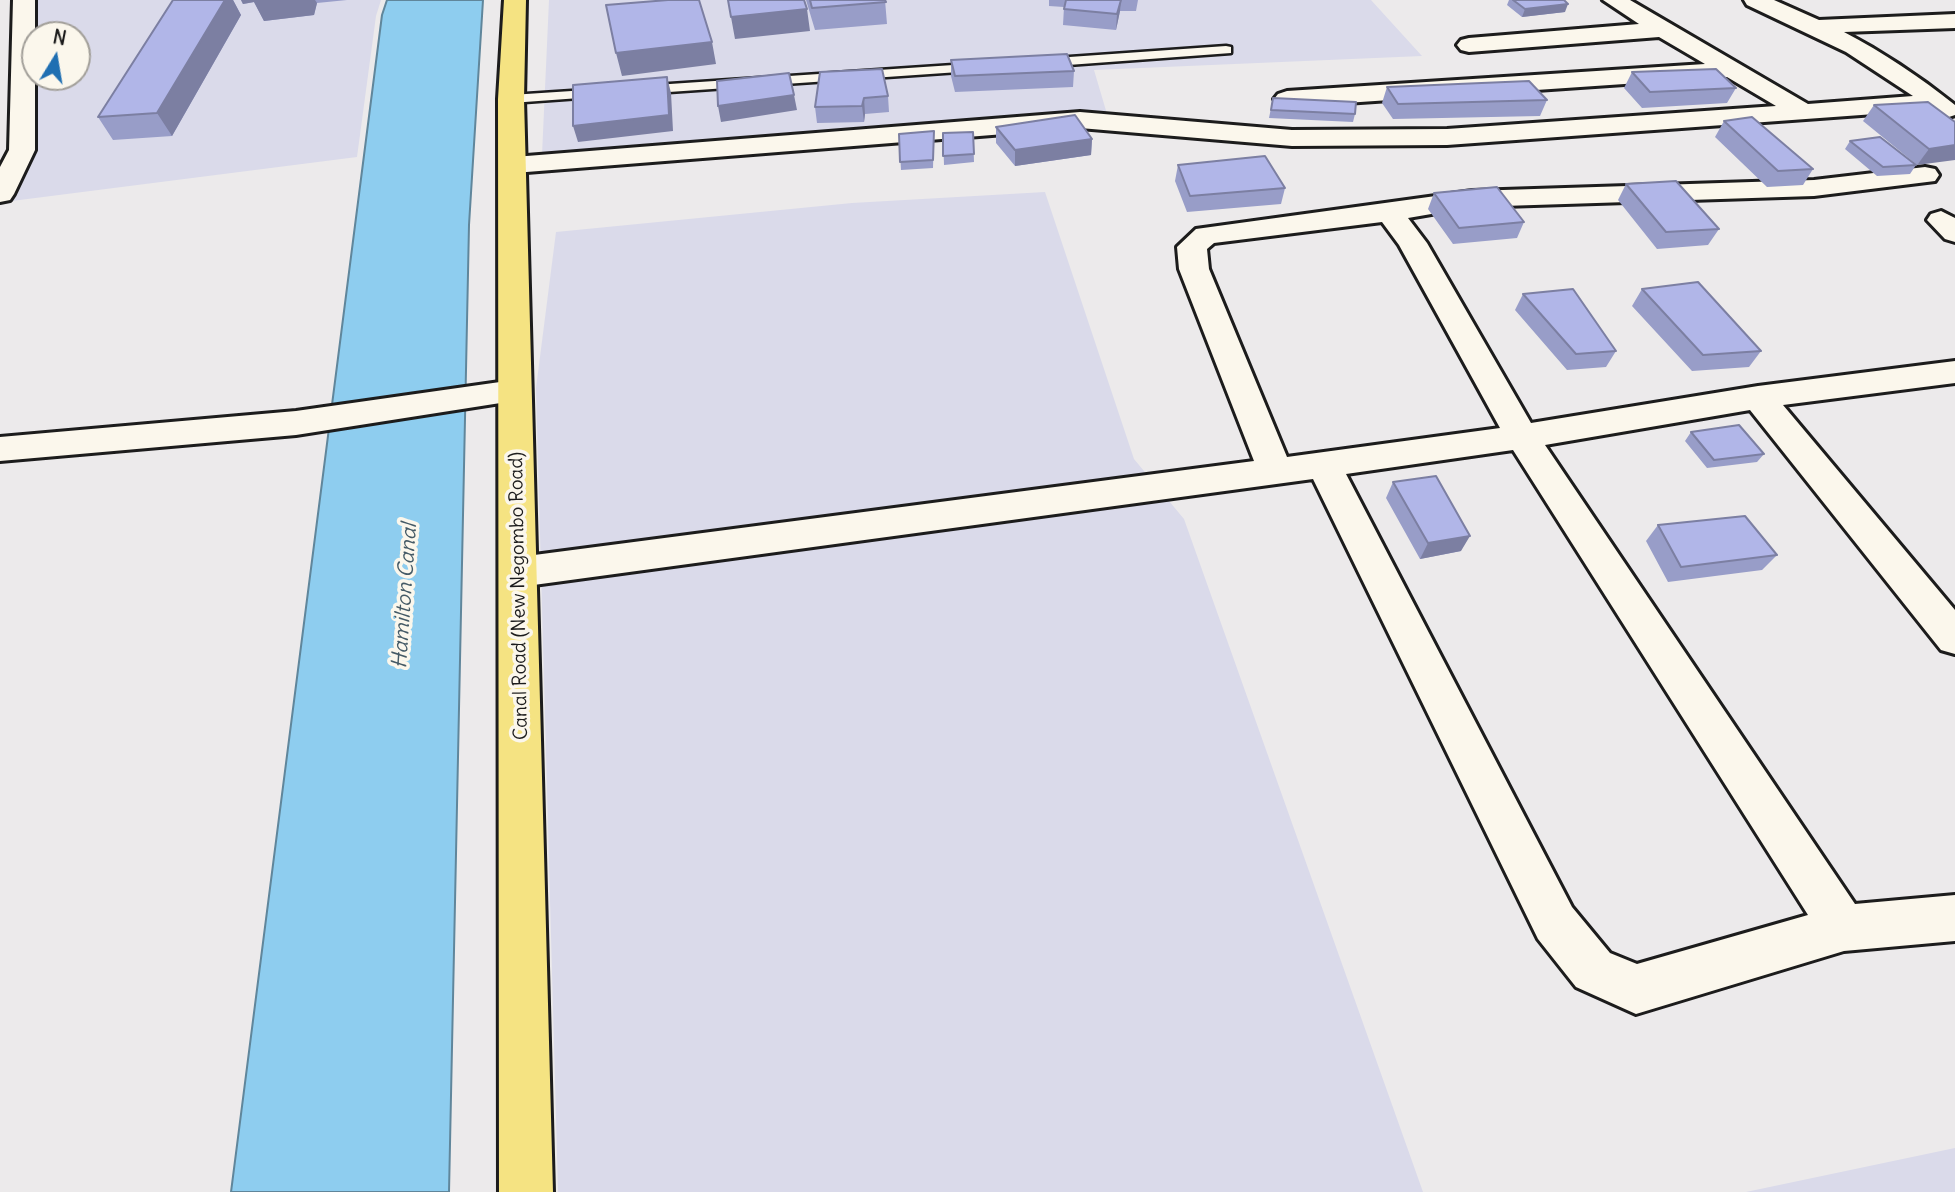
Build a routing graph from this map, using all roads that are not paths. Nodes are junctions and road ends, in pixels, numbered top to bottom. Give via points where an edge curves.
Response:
1 (24, 0) edge
2 (515, 0) edge
3 (1614, 0) edge
4 (1755, 0) edge
5 (1955, 21) edge
6 (1819, 26) junction
7 (1666, 29) junction
8 (1469, 45) dead end
9 (1226, 50) dead end
10 (1020, 64) edge
11 (992, 66) edge
12 (1734, 69) junction
13 (511, 99) junction
14 (1287, 99) edge
15 (1946, 109) edge
16 (1805, 113) junction
17 (514, 165) junction
18 (1925, 175) dead end
19 (0, 194) edge
20 (1389, 213) junction
21 (1955, 372) edge
22 (504, 393) junction
23 (1758, 397) junction
24 (1522, 437) junction
25 (0, 449) edge
26 (1324, 465) junction
27 (1275, 471) junction
28 (519, 572) junction
29 (1955, 638) edge
30 (1955, 918) edge
31 (1844, 928) junction
32 (526, 1192) edge

1 - 19 street via 22,150
2 - 13 main road, Canal Road (New Negombo Road)
3 - 7 street
4 - 6 street
5 - 6 street
6 - 15 street via 1870,54
7 - 8 street
7 - 12 street
9 - 10 lane
11 - 13 lane
12 - 14 street
12 - 16 street
13 - 17 main road, Canal Road (New Negombo Road)
15 - 16 street
16 - 17 street via 1447,137 1292,138 1080,120
17 - 22 main road, Canal Road (New Negombo Road)
18 - 20 street via 1814,188 1472,199
20 - 24 street via 1412,243
20 - 27 street via 1206,235 1192,247 1194,269
21 - 23 street
22 - 25 street via 296,424
22 - 28 main road, Canal Road (New Negombo Road)
23 - 24 street
23 - 29 street
24 - 26 street
24 - 31 street
26 - 27 street
26 - 31 street via 1555,923 1593,970 1636,989
27 - 28 street
28 - 32 main road, Canal Road (New Negombo Road)
30 - 31 street

